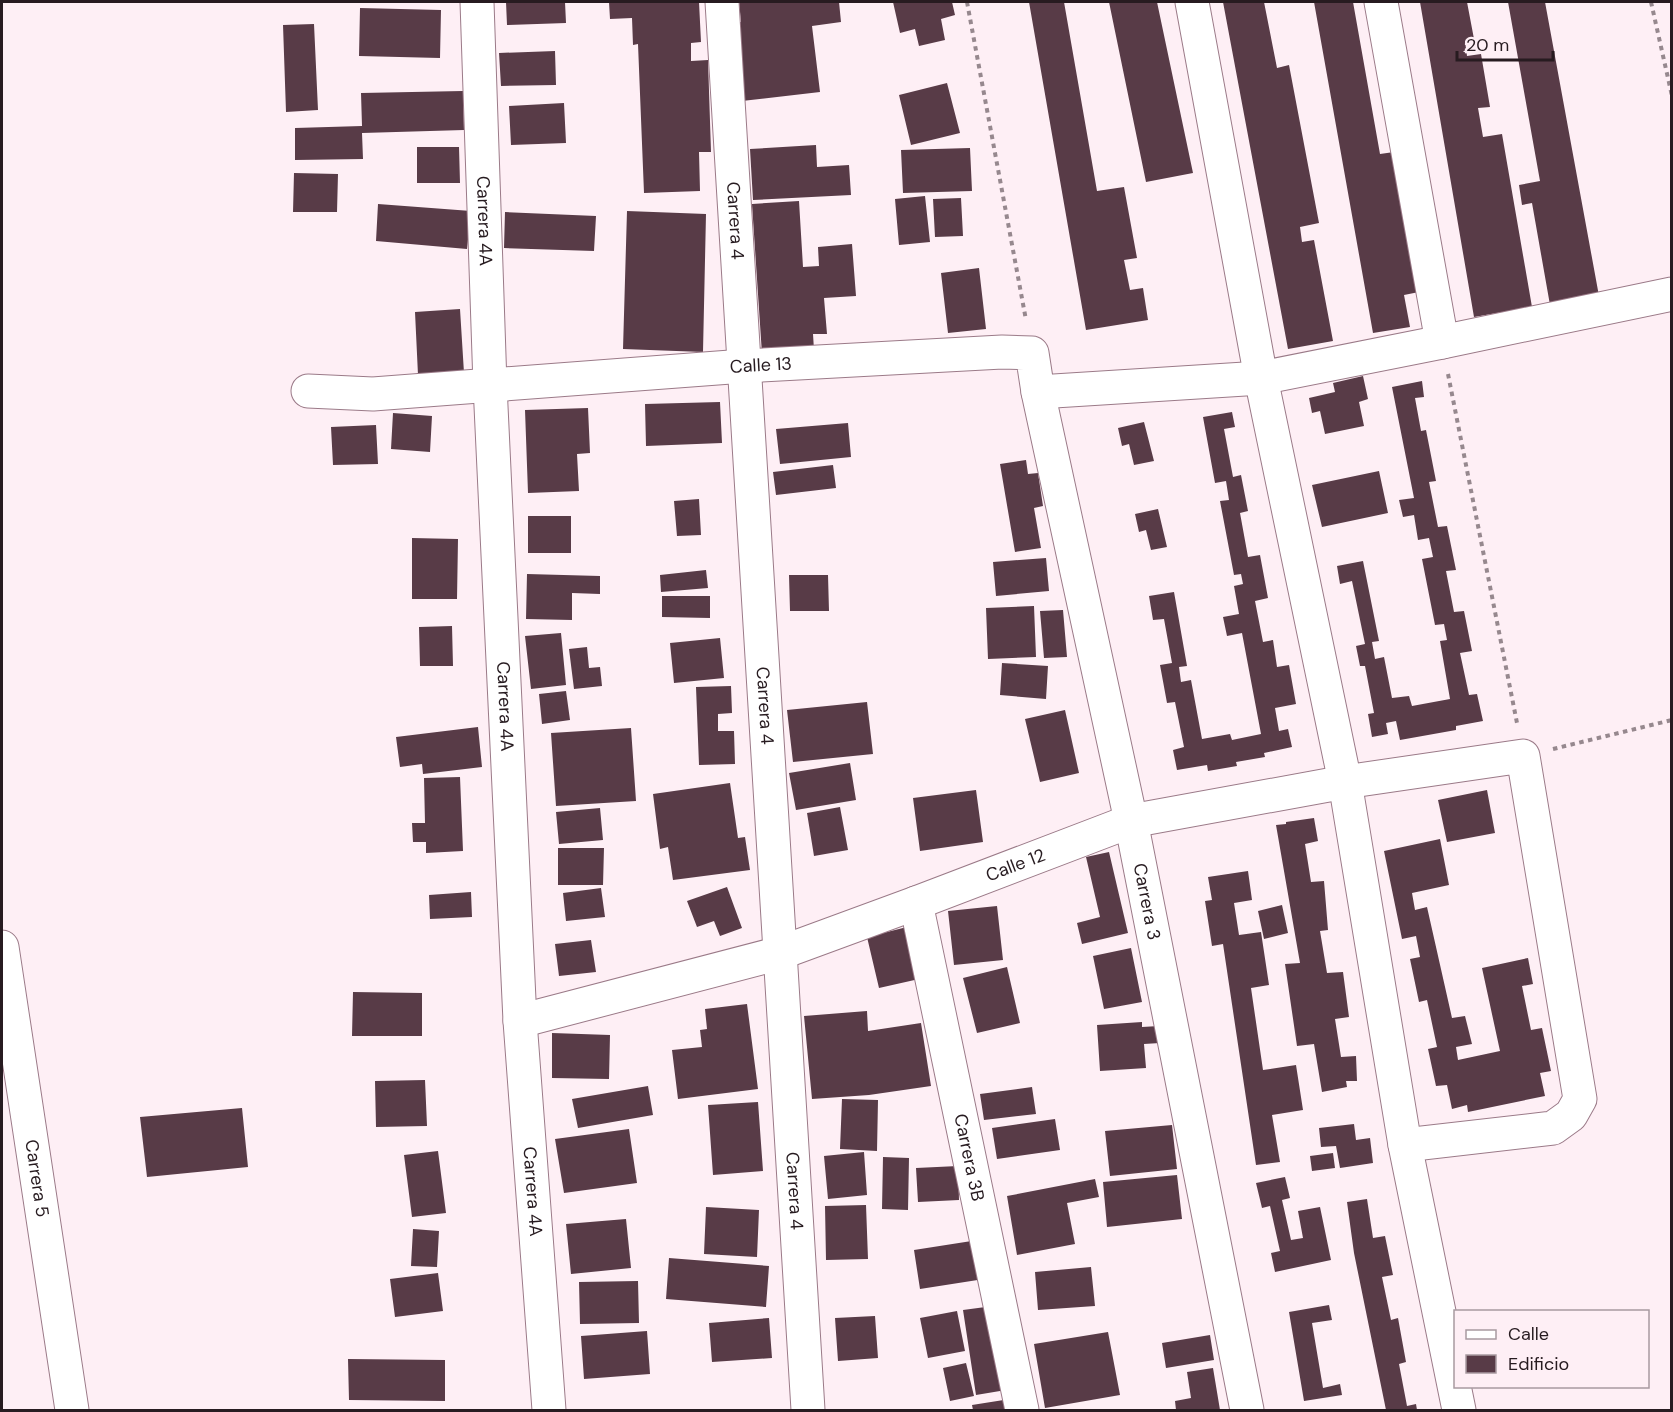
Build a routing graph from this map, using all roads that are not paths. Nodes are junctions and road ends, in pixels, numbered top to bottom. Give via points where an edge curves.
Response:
1 (477, 2) edge
2 (722, 2) edge
3 (1192, 2) edge
4 (1381, 2) edge
5 (1671, 294) edge
6 (1442, 342) junction
7 (1032, 353) joint
8 (744, 366) junction
9 (1261, 378) junction
10 (490, 385) junction
11 (308, 391) dead end
12 (1038, 392) junction
13 (1345, 782) junction
14 (1131, 820) junction
15 (916, 903) junction
16 (2, 947) edge
17 (780, 952) junction
18 (520, 1021) junction
19 (1406, 1145) junction
20 (1454, 1385) edge
21 (1455, 1388) edge
22 (72, 1410) edge
23 (549, 1410) edge
24 (808, 1410) edge
25 (1022, 1410) edge
26 (1247, 1410) edge
27 (1459, 1410) edge

1 - 10 street, Carrera 4A
2 - 8 street, Carrera 4
3 - 9 street
4 - 6 street
5 - 6 street
6 - 9 street
7 - 8 street, Calle 13
7 - 12 street, Carrera 3
8 - 10 street, Calle 13
8 - 17 street, Carrera 4
9 - 12 street
9 - 13 street
10 - 11 street, Calle 13 via 373,394
10 - 18 street, Carrera 4A
12 - 14 street, Carrera 3
13 - 14 street, Calle 12
13 - 19 street
13 - 19 street, Calle 12 via 1523,756 1580,1099 1571,1115 1553,1128
14 - 15 street, Calle 12
14 - 26 street, Carrera 3
15 - 17 street, Calle 12
15 - 25 street, Carrera 3B
16 - 22 street, Carrera 5
17 - 18 street, Calle 12
17 - 24 street, Carrera 4
18 - 23 street, Carrera 4A
19 - 20 street
21 - 27 street

